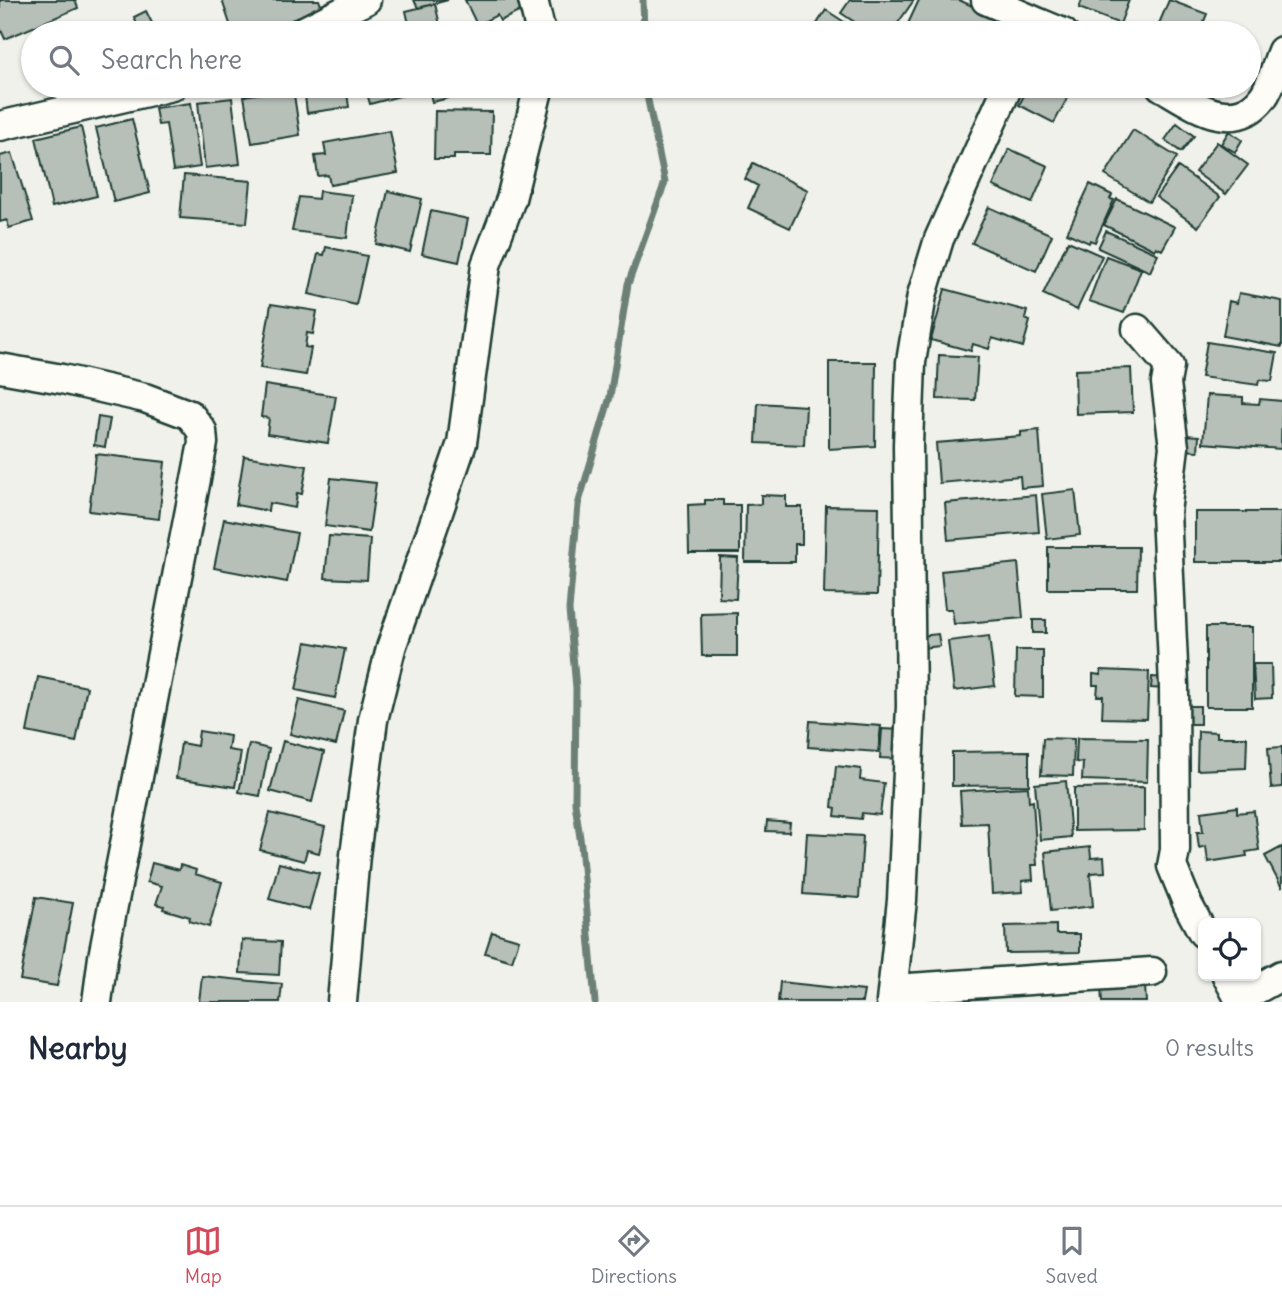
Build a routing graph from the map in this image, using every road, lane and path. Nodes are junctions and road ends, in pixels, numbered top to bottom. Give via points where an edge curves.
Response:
1 (366, 0) edge
2 (533, 0) edge
3 (986, 0) edge
4 (324, 21) edge
5 (538, 21) edge
6 (1027, 21) edge
7 (1282, 51) edge
8 (127, 98) edge
9 (536, 98) edge
10 (1003, 98) edge
11 (1182, 98) edge
12 (0, 125) edge
13 (1137, 329) dead end
14 (0, 368) edge
15 (1198, 924) edge
16 (1152, 972) dead end
17 (1282, 975) edge
18 (1236, 992) edge
19 (892, 995) edge
20 (97, 1002) edge
21 (342, 1002) edge

1 - 4 street
2 - 5 street
3 - 6 street
7 - 11 street via 1263,97 1249,109 1231,116 1210,114
8 - 12 street
9 - 21 street via 510,199 486,265 463,443 391,648 373,720
10 - 19 street via 939,239 922,295 911,362 911,706 902,900
13 - 15 street via 1169,366 1166,383 1174,447 1166,512 1174,686 1172,866
14 - 20 street via 145,398 190,415 202,431
16 - 19 street
17 - 18 street

